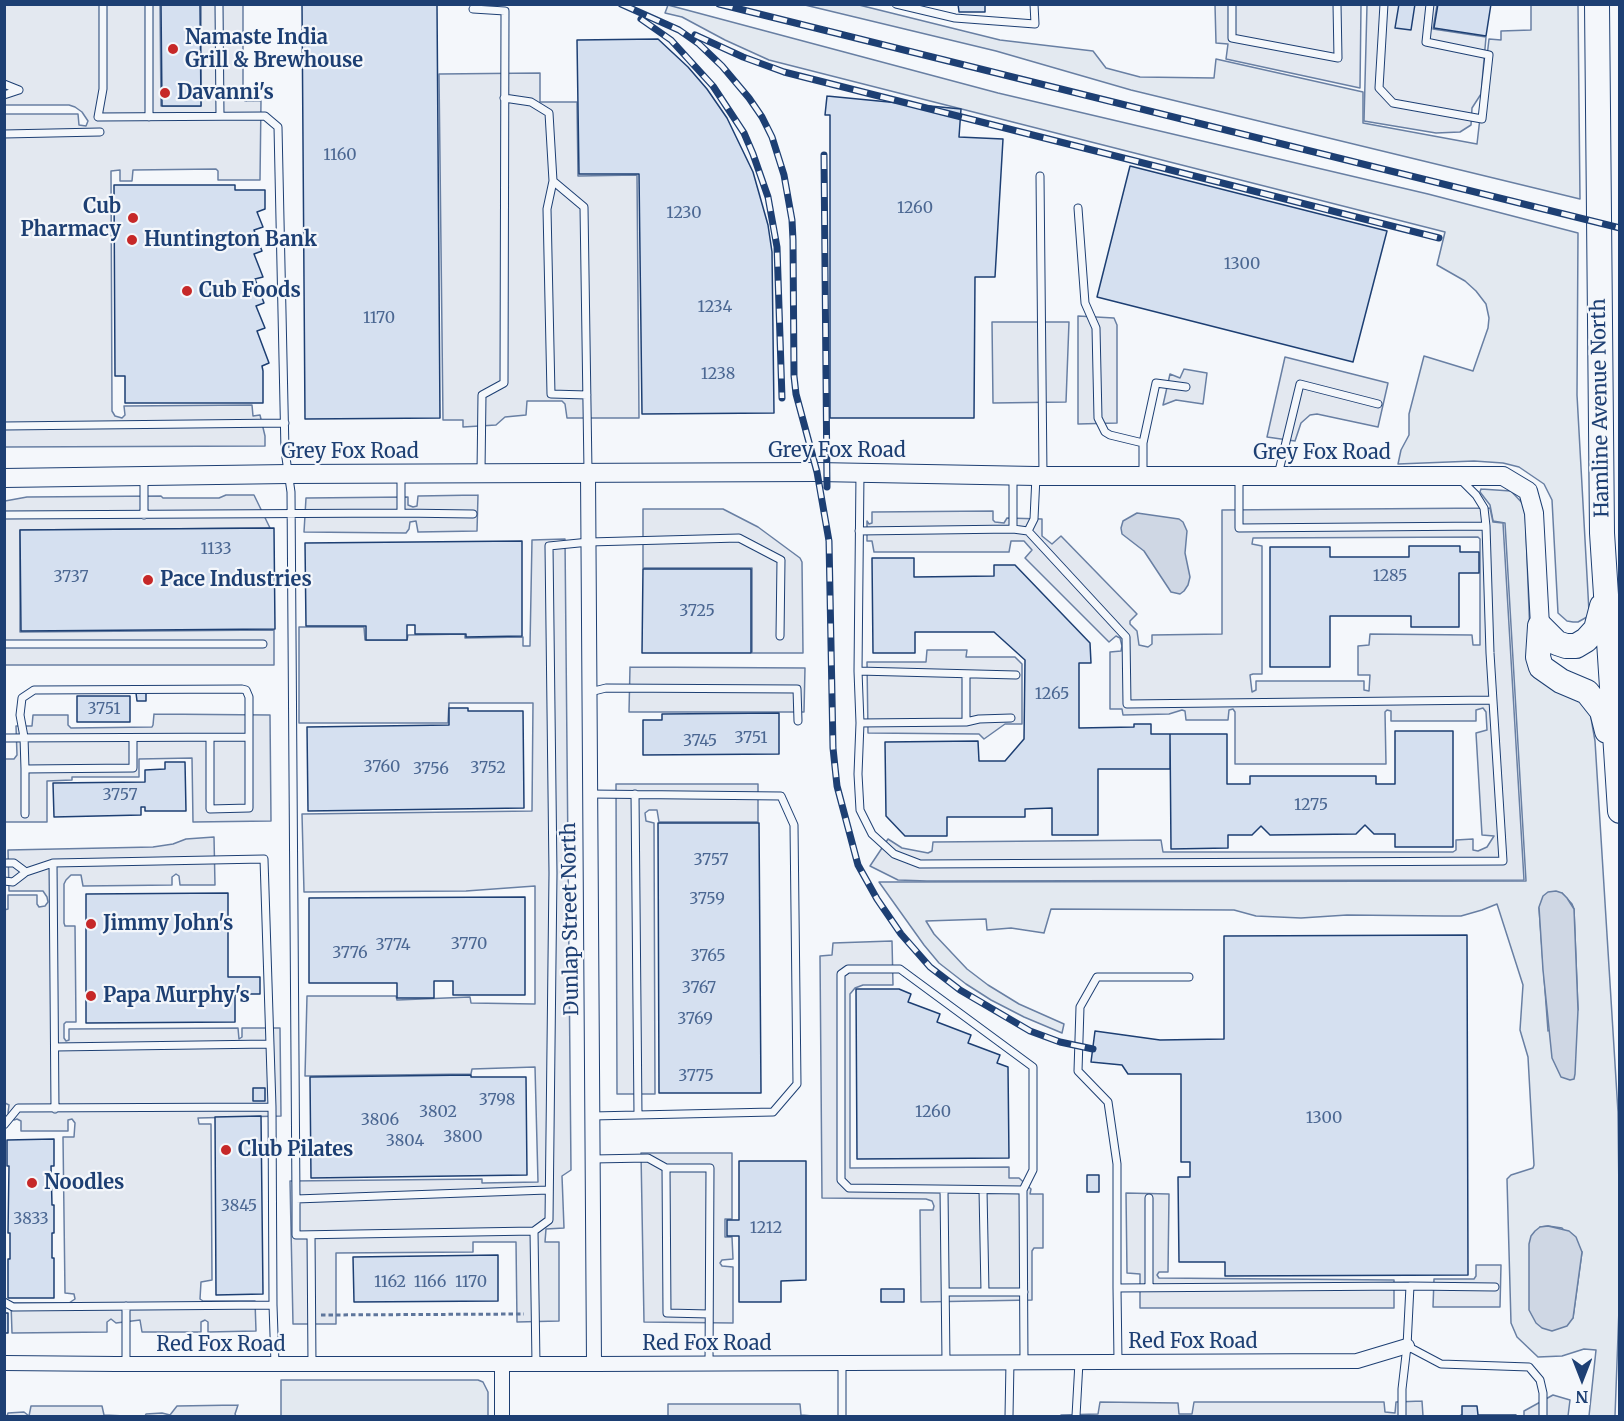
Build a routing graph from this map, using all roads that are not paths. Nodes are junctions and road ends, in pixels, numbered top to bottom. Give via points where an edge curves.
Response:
1 (103, 4) edge
2 (149, 4) edge
3 (219, 4) edge
4 (896, 4) edge
5 (1034, 4) edge
6 (1232, 4) edge
7 (1337, 4) edge
8 (1384, 4) edge
9 (1430, 4) edge
10 (1597, 4) edge
11 (473, 9) dead end
12 (4, 84) edge
13 (4, 94) edge
14 (504, 98) junction
15 (220, 116) junction
16 (149, 117) junction
17 (100, 132) dead end
18 (4, 134) edge
19 (1040, 176) dead end
20 (553, 181) junction
21 (1078, 208) dead end
22 (1186, 387) dead end
23 (587, 395) junction
24 (1378, 404) dead end
25 (285, 423) junction
26 (4, 426) edge
27 (1143, 443) junction
28 (588, 473) junction
29 (860, 473) junction
30 (288, 474) junction
31 (400, 474) junction
32 (481, 474) junction
33 (1013, 475) junction
34 (1143, 475) junction
35 (1239, 475) junction
36 (1278, 475) junction
37 (144, 476) junction
38 (1039, 476) junction
39 (1457, 476) junction
40 (4, 478) edge
41 (401, 513) junction
42 (473, 514) dead end
43 (4, 515) edge
44 (144, 515) junction
45 (291, 515) junction
46 (1486, 526) junction
47 (1013, 529) junction
48 (859, 531) junction
49 (1028, 531) junction
50 (589, 542) junction
51 (1605, 591) junction
52 (1540, 626) junction
53 (780, 636) dead end
54 (4, 644) edge
55 (264, 644) dead end
56 (858, 671) junction
57 (966, 675) junction
58 (1016, 675) dead end
59 (590, 692) junction
60 (1493, 700) junction
61 (1011, 718) dead end
62 (798, 721) dead end
63 (966, 722) junction
64 (860, 723) junction
65 (24, 737) junction
66 (249, 737) junction
67 (4, 738) edge
68 (133, 738) junction
69 (210, 738) junction
70 (25, 769) junction
71 (1617, 777) junction
72 (589, 794) junction
73 (634, 794) junction
74 (1620, 811) edge
75 (25, 814) dead end
76 (4, 863) edge
77 (53, 863) junction
78 (26, 872) junction
79 (4, 881) edge
80 (1189, 976) dead end
81 (269, 1044) junction
82 (55, 1047) junction
83 (272, 1107) junction
84 (55, 1109) junction
85 (638, 1115) junction
86 (592, 1116) junction
87 (5, 1124) edge
88 (593, 1159) junction
89 (666, 1168) junction
90 (548, 1190) junction
91 (944, 1190) junction
92 (984, 1190) junction
93 (1023, 1190) junction
94 (1149, 1198) dead end
95 (296, 1199) junction
96 (534, 1232) junction
97 (311, 1235) junction
98 (1410, 1286) junction
99 (1149, 1287) junction
100 (1495, 1287) dead end
101 (1117, 1288) junction
102 (946, 1292) junction
103 (985, 1292) junction
104 (1024, 1292) junction
105 (4, 1302) edge
106 (273, 1305) junction
107 (126, 1306) junction
108 (709, 1314) junction
109 (1407, 1346) junction
110 (1078, 1361) junction
111 (1118, 1361) junction
112 (946, 1362) junction
113 (1017, 1362) junction
114 (4, 1363) edge
115 (709, 1363) junction
116 (842, 1363) junction
117 (126, 1364) junction
118 (275, 1364) junction
119 (312, 1364) junction
120 (502, 1364) junction
121 (536, 1364) junction
122 (594, 1364) junction
123 (502, 1416) edge
124 (842, 1416) edge
125 (1009, 1416) edge
126 (1076, 1416) edge
127 (1402, 1416) edge
128 (1543, 1416) edge

1 - 16 lane via 103,89 98,117
2 - 16 lane
3 - 15 lane
4 - 5 lane via 955,18 1035,24
6 - 7 lane via 1232,38 1338,58
8 - 9 lane via 1379,88 1393,103 1482,119 1489,55 1426,42
10 - 51 highway, Hamline Avenue North
11 - 14 lane via 505,11
12 - 13 lane via 19,90
14 - 20 lane via 531,102 549,113
14 - 32 lane via 504,383 482,395
15 - 16 lane
15 - 25 lane via 265,116 278,127
17 - 18 lane
19 - 38 lane
20 - 23 lane via 584,207
20 - 23 lane via 547,209 551,394
21 - 27 lane via 1086,303 1096,328 1098,418 1110,435
22 - 27 lane via 1156,383
23 - 28 lane
24 - 36 lane via 1300,384
25 - 26 lane
25 - 30 lane
27 - 34 lane
28 - 29 street, Grey Fox Road
28 - 32 street, Grey Fox Road
28 - 50 street, Dunlap Street North
29 - 33 street, Grey Fox Road
29 - 48 lane
30 - 31 street, Grey Fox Road
30 - 37 street, Grey Fox Road
30 - 45 lane
31 - 32 street, Grey Fox Road
31 - 41 lane
33 - 38 street, Grey Fox Road
33 - 47 lane
34 - 35 street, Grey Fox Road
34 - 38 street, Grey Fox Road
35 - 36 street, Grey Fox Road
35 - 46 lane via 1239,528
36 - 39 street, Grey Fox Road
37 - 40 street, Grey Fox Road
37 - 44 lane
38 - 49 lane via 1034,519
39 - 46 lane via 1480,501
39 - 52 street, Grey Fox Road via 1503,476 1528,491 1534,513
41 - 42 lane
41 - 45 lane
43 - 44 lane
44 - 45 lane
45 - 95 lane
46 - 60 lane
47 - 48 lane
47 - 49 lane
48 - 56 lane
49 - 60 lane via 1126,637 1127,704
50 - 53 lane via 739,538 781,561
50 - 59 street, Dunlap Street North
50 - 90 lane via 549,546 554,873
51 - 52 highway via 1596,629 1576,646 1557,643
51 - 71 highway, Hamline Avenue North
52 - 71 highway via 1541,667 1596,700
54 - 55 lane
56 - 57 lane
56 - 64 lane
57 - 58 lane
57 - 63 lane
59 - 62 lane via 606,688 797,689
59 - 72 street, Dunlap Street North
60 - 64 lane via 1503,861 920,864 894,854 872,834 860,810
61 - 63 lane
63 - 64 lane
65 - 66 lane via 21,698 34,690 242,689 249,697
65 - 67 lane
65 - 68 lane
65 - 70 lane
66 - 69 lane
66 - 69 lane via 249,808 210,809
68 - 69 lane
68 - 70 lane via 133,768
70 - 75 lane
71 - 74 highway, Hamline Avenue North
72 - 73 lane
72 - 86 street, Dunlap Street North
73 - 85 lane
73 - 85 lane via 781,796 794,825 797,1084 773,1112
76 - 78 lane via 14,863
77 - 78 lane
77 - 81 lane via 264,859
77 - 82 lane
78 - 79 lane via 13,882
80 - 101 lane via 1097,978 1080,1007 1078,1071 1108,1102 1115,1154
81 - 82 lane
81 - 83 lane
82 - 84 lane
83 - 84 lane
83 - 106 lane
84 - 87 lane via 18,1108
85 - 86 lane
86 - 88 street, Dunlap Street North
88 - 89 lane via 648,1158
88 - 122 street, Dunlap Street North
89 - 108 lane via 667,1313
89 - 108 lane via 710,1168
90 - 95 lane
90 - 96 lane via 549,1220
91 - 92 lane
91 - 93 lane via 849,1188 842,1180 841,974 848,969 900,969 1034,1066 1033,1170
91 - 102 lane
92 - 93 lane
92 - 103 lane
93 - 104 lane
94 - 99 lane
95 - 97 lane via 296,1235
96 - 97 lane
96 - 121 lane
97 - 119 lane
98 - 99 lane
98 - 100 lane
98 - 109 lane
99 - 101 lane
101 - 111 lane
102 - 103 lane
102 - 112 lane
103 - 104 lane
104 - 113 lane
105 - 107 lane via 13,1307
106 - 107 lane
106 - 118 lane
107 - 117 lane
108 - 115 lane
109 - 111 street, Red Fox Road via 1357,1361
109 - 127 lane
109 - 128 lane via 1441,1364 1529,1367 1540,1380
110 - 111 street, Red Fox Road
110 - 113 street, Red Fox Road
110 - 126 lane
112 - 113 street, Red Fox Road
112 - 116 street, Red Fox Road
113 - 125 lane
114 - 117 street, Red Fox Road
115 - 116 street, Red Fox Road
115 - 122 street, Red Fox Road
116 - 124 lane
117 - 118 street, Red Fox Road
118 - 119 street, Red Fox Road
119 - 120 street, Red Fox Road
120 - 121 street, Red Fox Road
120 - 123 street
121 - 122 street, Red Fox Road

